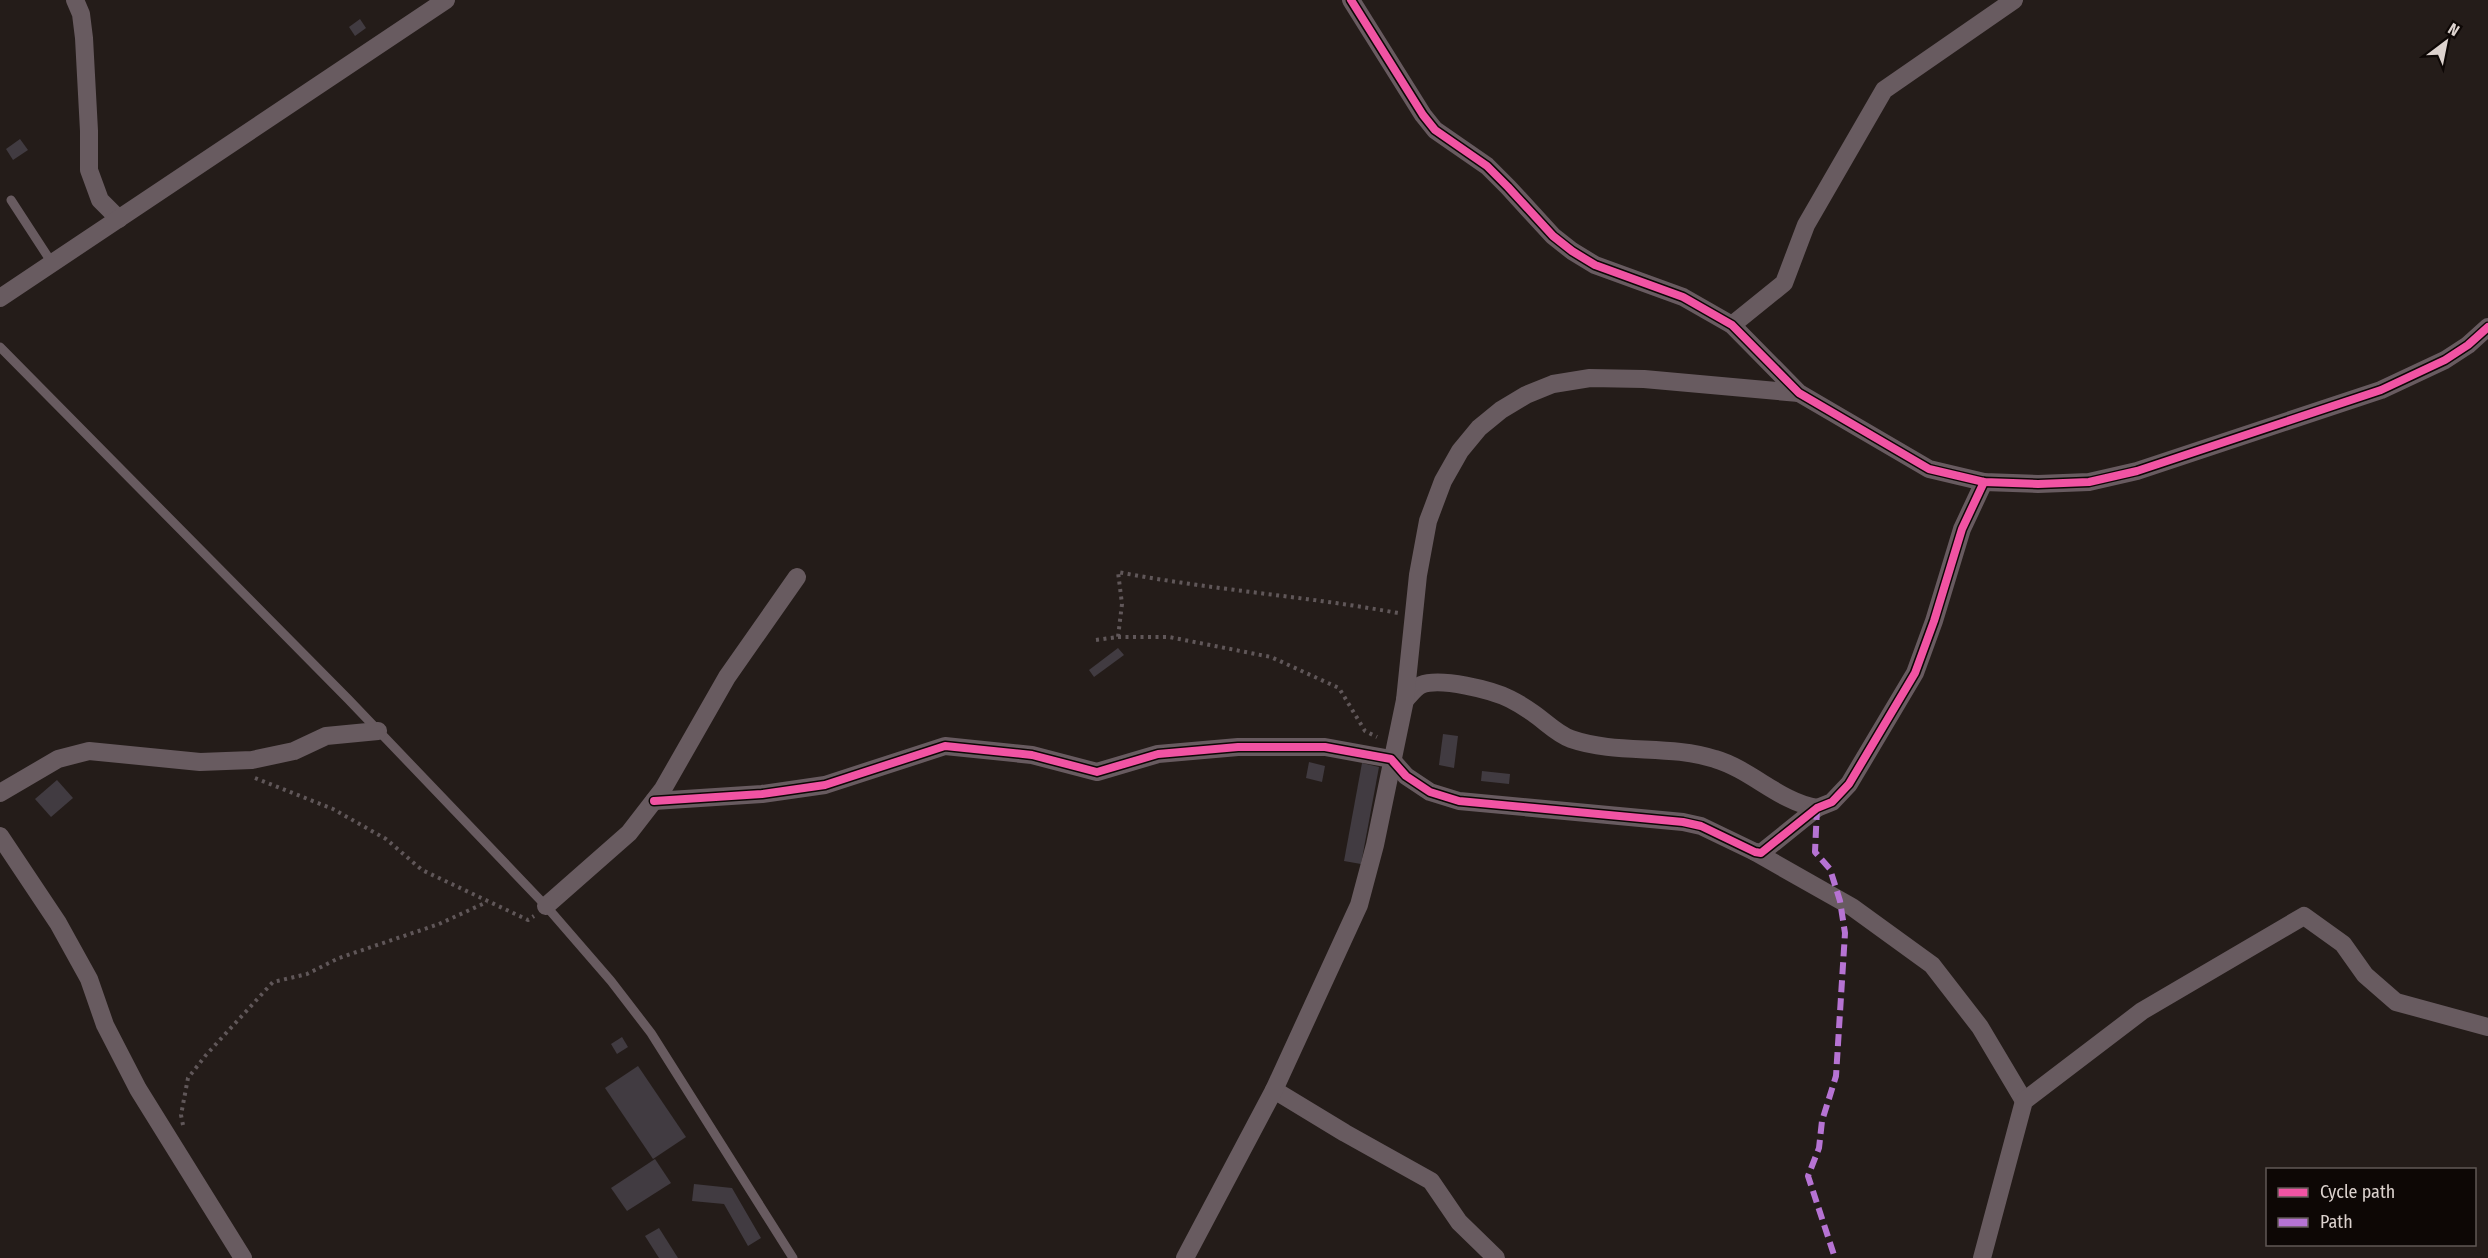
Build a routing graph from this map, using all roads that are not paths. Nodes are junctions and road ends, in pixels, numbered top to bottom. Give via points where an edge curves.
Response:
1 (75, 0) edge
2 (446, 0) edge
3 (1351, 0) edge
4 (2014, 0) edge
5 (11, 200) dead end
6 (119, 219) junction
7 (52, 263) junction
8 (0, 298) edge
9 (1732, 325) junction
10 (2488, 327) edge
11 (0, 348) edge
12 (1799, 393) junction
13 (1984, 482) junction
14 (797, 577) dead end
15 (1405, 700) junction
16 (378, 731) junction
17 (1393, 753) junction
18 (0, 793) edge
19 (654, 801) junction
20 (1817, 808) junction
21 (0, 836) edge
22 (1755, 852) junction
23 (546, 906) junction
24 (2488, 1027) edge
25 (1274, 1090) junction
26 (2025, 1101) junction
27 (243, 1258) edge
28 (793, 1258) edge
29 (1185, 1258) edge
30 (1496, 1258) edge
31 (1982, 1258) edge

1 - 6 street via 84,38 88,170 100,200
2 - 6 street
3 - 9 street via 1423,115 1436,130 1509,187 1553,236 1595,265 1683,297
4 - 9 street via 1884,90 1806,225 1784,283
5 - 7 lane
6 - 7 street
7 - 8 street
9 - 12 street
10 - 13 street via 2445,360 2381,390 2137,471 2089,482
11 - 16 lane
12 - 13 street via 1929,469
12 - 15 street via 1590,378 1553,384 1501,410 1460,451 1428,521
13 - 20 street via 1962,529 1915,673 1849,784 1832,802
14 - 19 street via 727,677
15 - 17 street
15 - 20 street via 1431,682 1491,693 1509,699 1571,739 1715,759 1801,805
16 - 18 street via 326,736 294,751 252,760 200,762 89,750 58,759
16 - 23 lane
17 - 19 street via 1324,747 1238,747 1158,754 1097,772 1032,755 945,746 825,785 762,794
17 - 22 street via 1406,776 1430,792 1459,801 1683,822 1701,826
17 - 25 street via 1359,905
19 - 23 street via 629,833
20 - 22 street via 1767,850
21 - 27 street via 58,923 89,979 138,1089
22 - 26 street via 1852,908 1932,965 1980,1027
23 - 28 lane via 651,1033
24 - 26 street via 2396,1002 2365,975 2343,944 2304,916 2142,1011
25 - 29 street
25 - 30 street via 1431,1181 1459,1222
26 - 31 street

